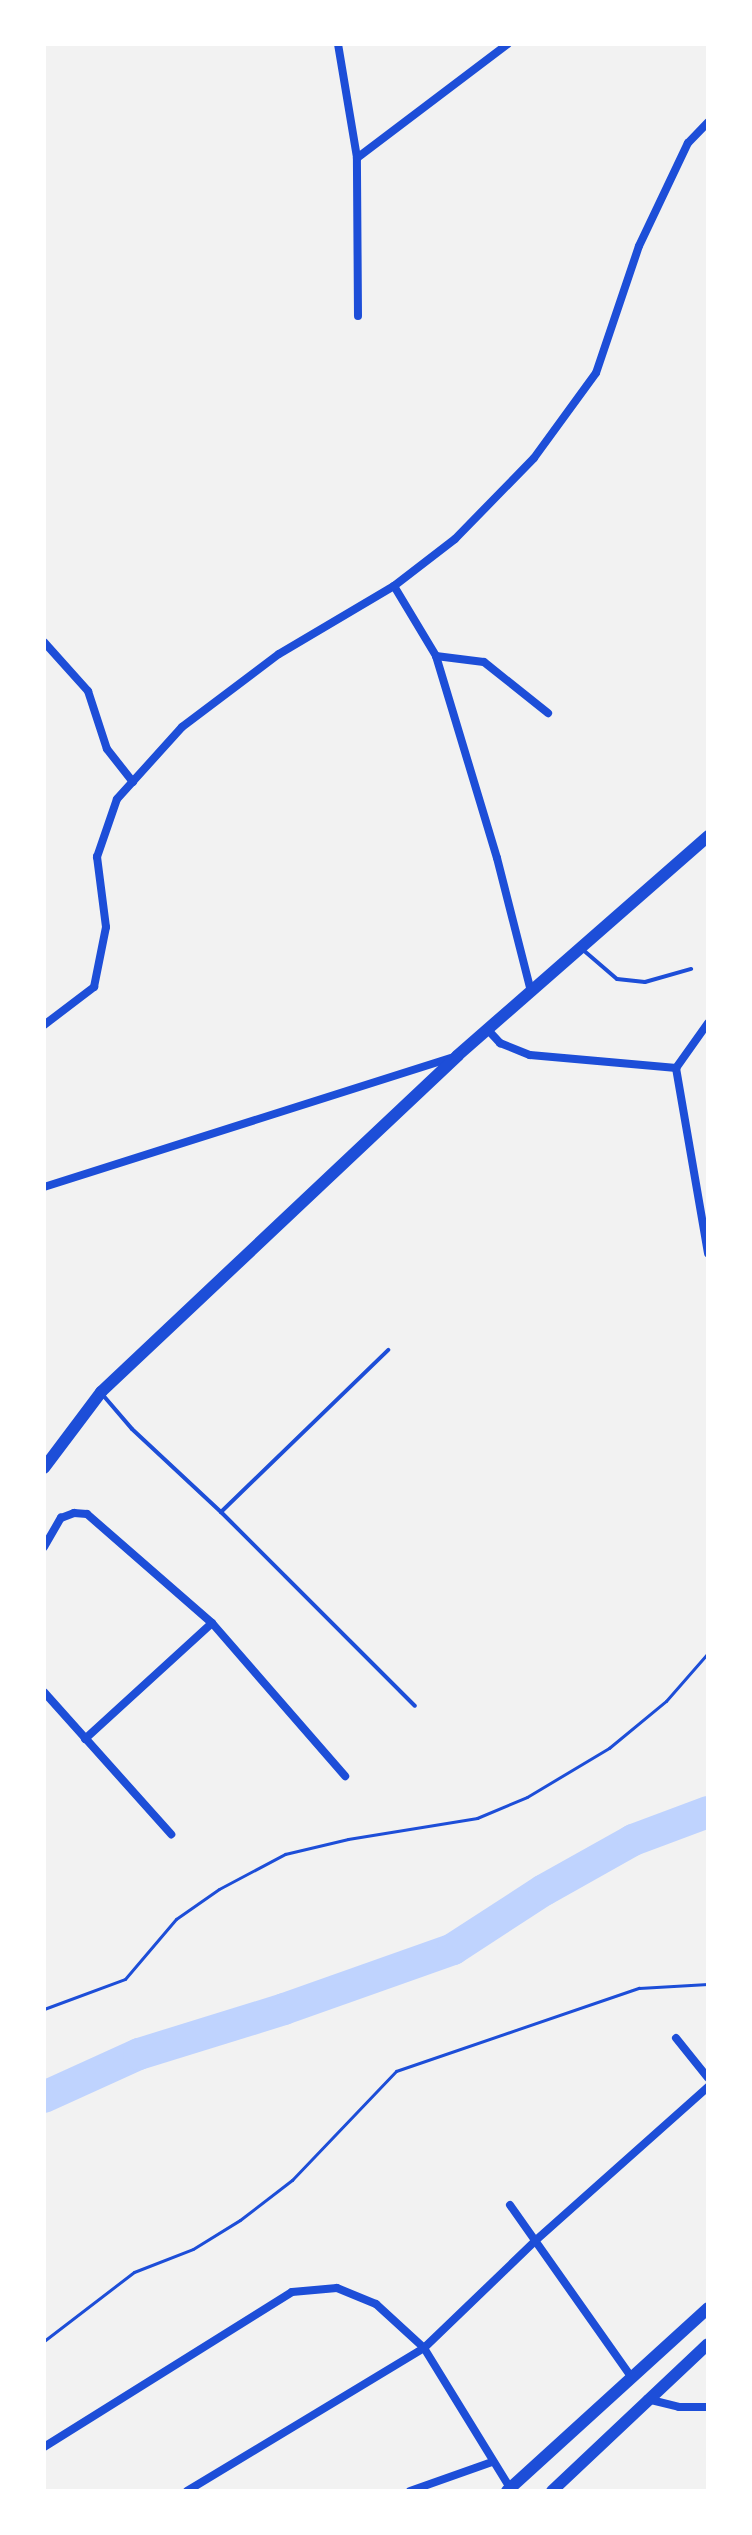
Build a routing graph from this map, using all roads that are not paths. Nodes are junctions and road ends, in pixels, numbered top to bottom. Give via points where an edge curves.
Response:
1 (338, 44) edge
2 (508, 44) edge
3 (708, 122) edge
4 (357, 158) junction
5 (358, 316) dead end
6 (394, 586) junction
7 (44, 642) edge
8 (436, 656) junction
9 (548, 713) dead end
10 (133, 782) junction
11 (708, 836) edge
12 (580, 948) junction
13 (691, 969) dead end
14 (531, 991) junction
15 (708, 1023) edge
16 (44, 1025) edge
17 (488, 1030) junction
18 (457, 1056) junction
19 (676, 1068) junction
20 (44, 1187) edge
21 (708, 1253) edge
22 (388, 1350) dead end
23 (101, 1392) junction
24 (44, 1468) edge
25 (221, 1512) junction
26 (44, 1547) edge
27 (212, 1623) junction
28 (44, 1692) edge
29 (415, 1706) dead end
30 (85, 1739) junction
31 (345, 1776) dead end
32 (171, 1834) dead end
33 (676, 2038) dead end
34 (708, 2078) edge
35 (708, 2087) edge
36 (510, 2205) dead end
37 (535, 2241) junction
38 (708, 2308) edge
39 (708, 2344) edge
40 (424, 2348) junction
41 (632, 2378) junction
42 (646, 2399) junction
43 (708, 2407) edge
44 (572, 2432) junction
45 (44, 2447) edge
46 (591, 2452) junction
47 (492, 2462) junction
48 (509, 2489) edge
49 (187, 2491) edge
50 (410, 2491) edge
51 (552, 2491) edge

1 - 4 street
2 - 4 street
3 - 6 street via 688,143 639,246 596,373 534,458 455,539
4 - 5 street
6 - 8 street
6 - 10 street via 279,654 182,727
7 - 10 street via 88,691 107,749
8 - 9 street via 484,662
8 - 14 street
10 - 16 street via 117,799 97,857 106,927 94,987
11 - 12 main road
12 - 13 lane via 617,979 645,982
12 - 14 main road
14 - 17 main road
15 - 19 street
17 - 18 main road
17 - 19 street via 500,1043 530,1055
18 - 20 street
18 - 23 main road
19 - 21 street
22 - 25 lane
23 - 24 main road
23 - 25 lane via 132,1429
25 - 29 lane
26 - 27 street via 61,1518 87,1514
27 - 30 street
27 - 31 street
28 - 30 street
30 - 32 street
33 - 34 street
35 - 37 street
36 - 37 street
37 - 40 street
37 - 41 street
38 - 41 main road
39 - 42 main road
40 - 45 street via 376,2304 337,2288 292,2292
40 - 47 street
40 - 49 street
41 - 44 main road
42 - 43 street
42 - 46 main road
44 - 46 main road
44 - 48 main road
46 - 51 main road
47 - 48 street
47 - 50 street

